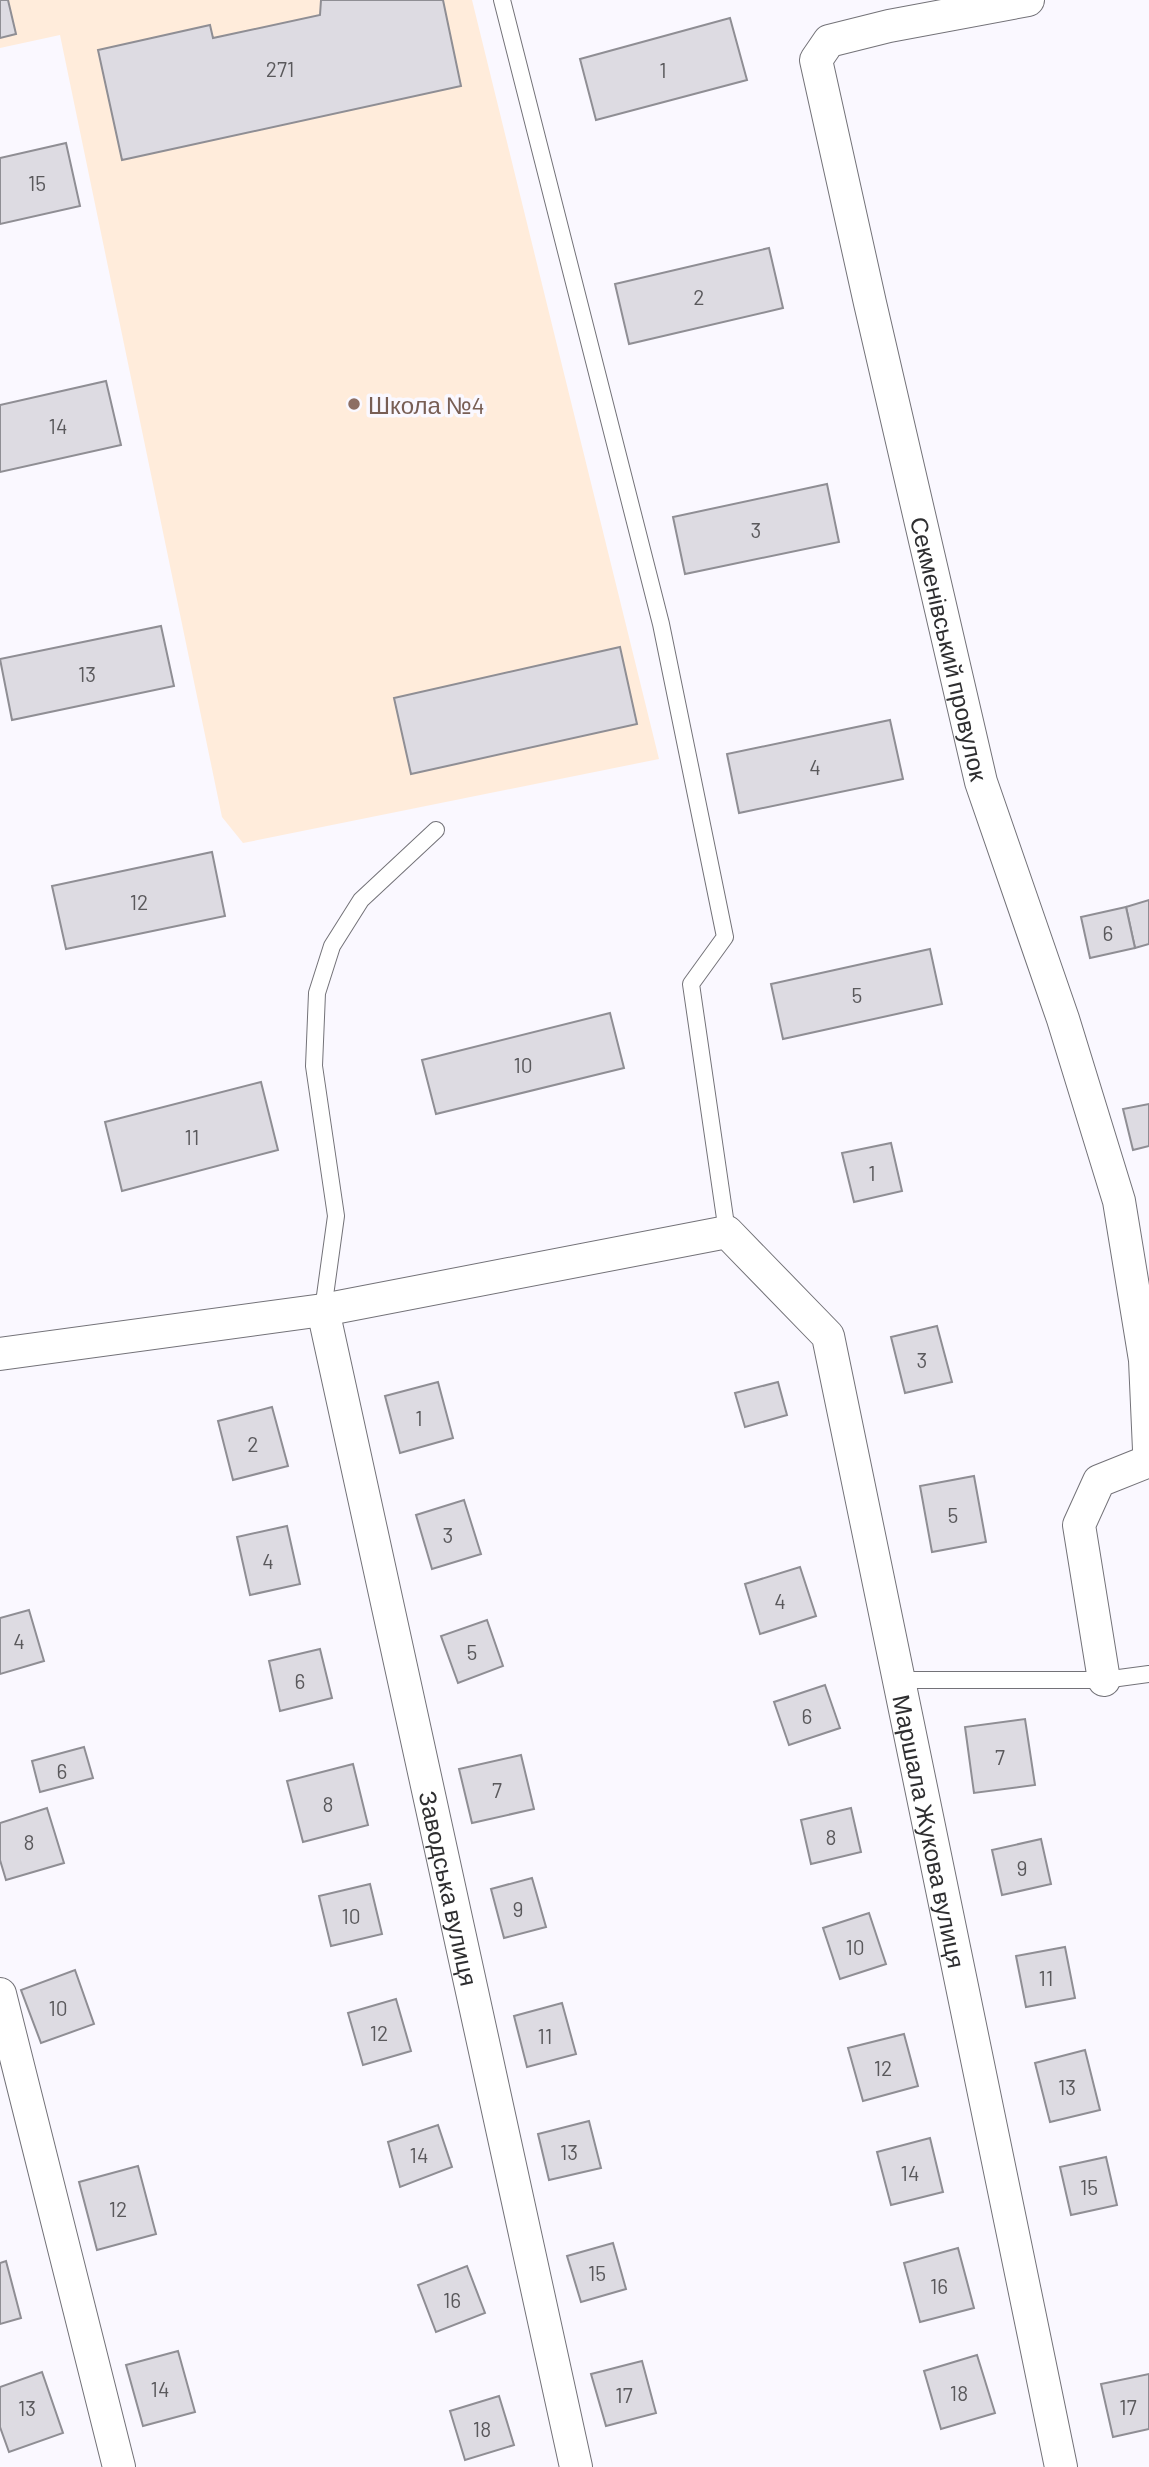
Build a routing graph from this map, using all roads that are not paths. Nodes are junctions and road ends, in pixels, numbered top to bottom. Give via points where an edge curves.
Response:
1 (502, 0) edge
2 (1028, 0) edge
3 (436, 830) dead end
4 (727, 1231) junction
5 (323, 1310) junction
6 (0, 1354) edge
7 (1149, 1450) edge
8 (1149, 1461) edge
9 (1149, 1674) edge
10 (899, 1681) junction
11 (1104, 1681) junction
12 (0, 1994) edge
13 (119, 2467) edge
14 (576, 2467) edge
15 (1061, 2467) edge

1 - 4 lane via 662,624 725,937 691,984
2 - 7 street, Секменівський провулок via 829,41 816,60 981,782 1063,1019 1119,1202 1145,1360
3 - 5 lane via 361,900 332,946 317,993 314,1066 336,1216
4 - 5 street
4 - 10 street, Маршала Жукова вулиця via 828,1336
5 - 6 street
5 - 14 street, Заводська вулиця
8 - 11 street via 1098,1480 1079,1525
9 - 11 lane
10 - 11 lane
10 - 15 street, Маршала Жукова вулиця
12 - 13 street

